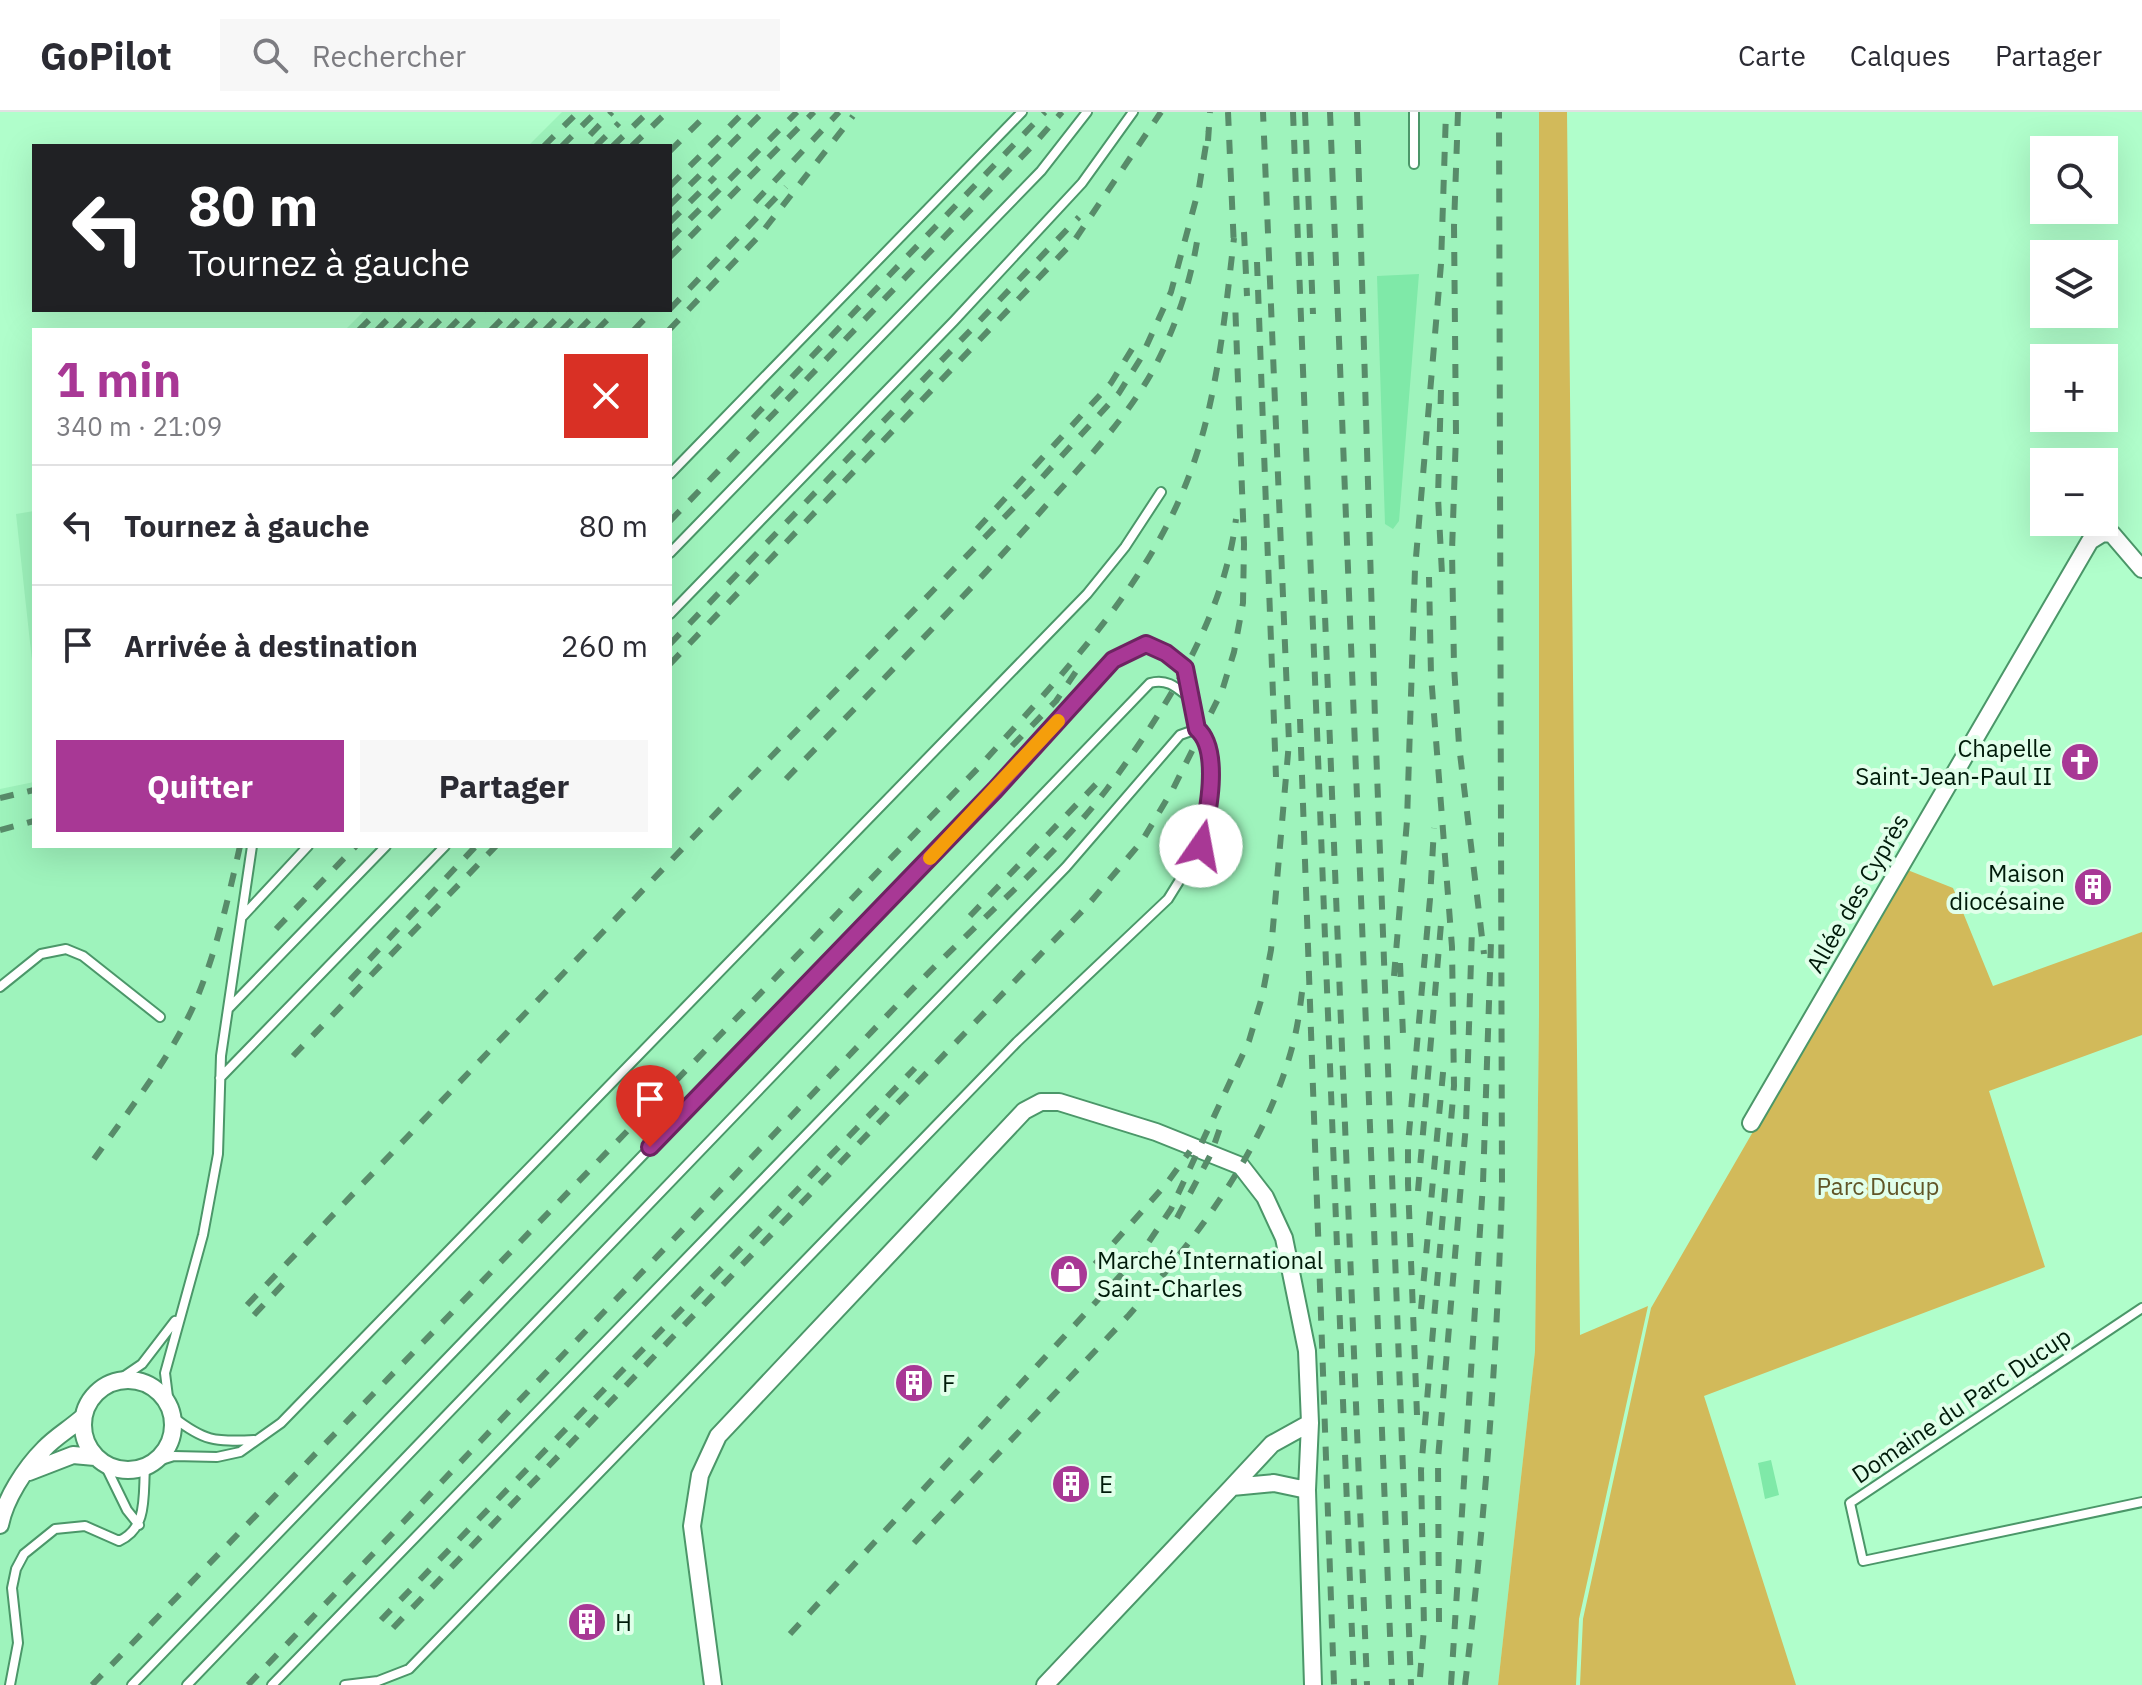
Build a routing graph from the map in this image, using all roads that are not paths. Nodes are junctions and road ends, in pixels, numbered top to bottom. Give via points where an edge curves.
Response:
1 (1022, 112) edge
2 (1087, 112) edge
3 (1133, 112) edge
4 (1414, 112) edge
5 (1414, 164) dead end
6 (672, 472) edge
7 (1161, 492) dead end
8 (672, 551) edge
9 (2142, 569) edge
10 (672, 612) edge
11 (1191, 700) junction
12 (1197, 729) junction
13 (252, 848) edge
14 (306, 848) edge
15 (384, 848) edge
16 (443, 848) edge
17 (243, 916) junction
18 (0, 987) edge
19 (228, 1009) junction
20 (160, 1017) dead end
21 (220, 1078) junction
22 (1751, 1123) dead end
23 (2142, 1308) edge
24 (180, 1314) junction
25 (117, 1381) junction
26 (171, 1411) junction
27 (83, 1417) junction
28 (1310, 1423) junction
29 (255, 1440) junction
30 (100, 1461) junction
31 (150, 1465) junction
32 (24, 1474) junction
33 (1232, 1487) junction
34 (1307, 1490) junction
35 (2142, 1502) edge
36 (0, 1525) edge
37 (139, 1525) junction
38 (10, 1685) edge
39 (132, 1685) edge
40 (187, 1685) edge
41 (272, 1685) edge
42 (345, 1685) edge
43 (713, 1685) edge
44 (1045, 1685) edge
45 (1313, 1685) edge

1 - 6 lane
2 - 8 lane via 1041,171
3 - 10 lane via 1050,218
4 - 5 lane
7 - 29 lane via 1087,594 281,1423
9 - 22 street, Allée des Cyprès via 2112,534 2090,541
11 - 12 lane
11 - 39 lane via 1185,668 1166,653 1146,644 1113,660 985,801
11 - 40 lane via 1174,685 1150,683
12 - 41 lane via 1180,735 1066,867
12 - 42 lane via 1210,762 1210,800 1201,846 1168,899 1017,1042 409,1669 378,1681
13 - 17 lane
14 - 17 lane
15 - 19 lane
16 - 21 lane
17 - 19 lane
18 - 20 lane via 41,954 66,949 83,956
19 - 21 lane
21 - 24 lane via 218,1154 203,1235
23 - 35 lane, Domaine du Parc Ducup via 1850,1503 1863,1561
24 - 25 lane via 142,1364
24 - 26 lane via 165,1373
25 - 26 street via 147,1384
25 - 27 street via 95,1394
26 - 29 lane via 197,1436
26 - 31 street via 170,1442
27 - 30 street via 87,1446
27 - 32 street via 44,1448
28 - 33 street via 1272,1444
28 - 34 street
28 - 43 street via 1307,1351 1284,1238 1265,1197 1241,1166 1156,1132 1059,1102 1041,1102 1024,1111 718,1436 700,1475 692,1526
29 - 31 lane via 240,1452 174,1456
30 - 31 street via 118,1470
30 - 32 street via 73,1455
30 - 37 lane
31 - 37 lane
32 - 36 street
33 - 34 street via 1274,1483
33 - 44 street
34 - 45 street
37 - 38 lane via 133,1535 119,1541 85,1526 55,1529 24,1554 12,1588 18,1643

